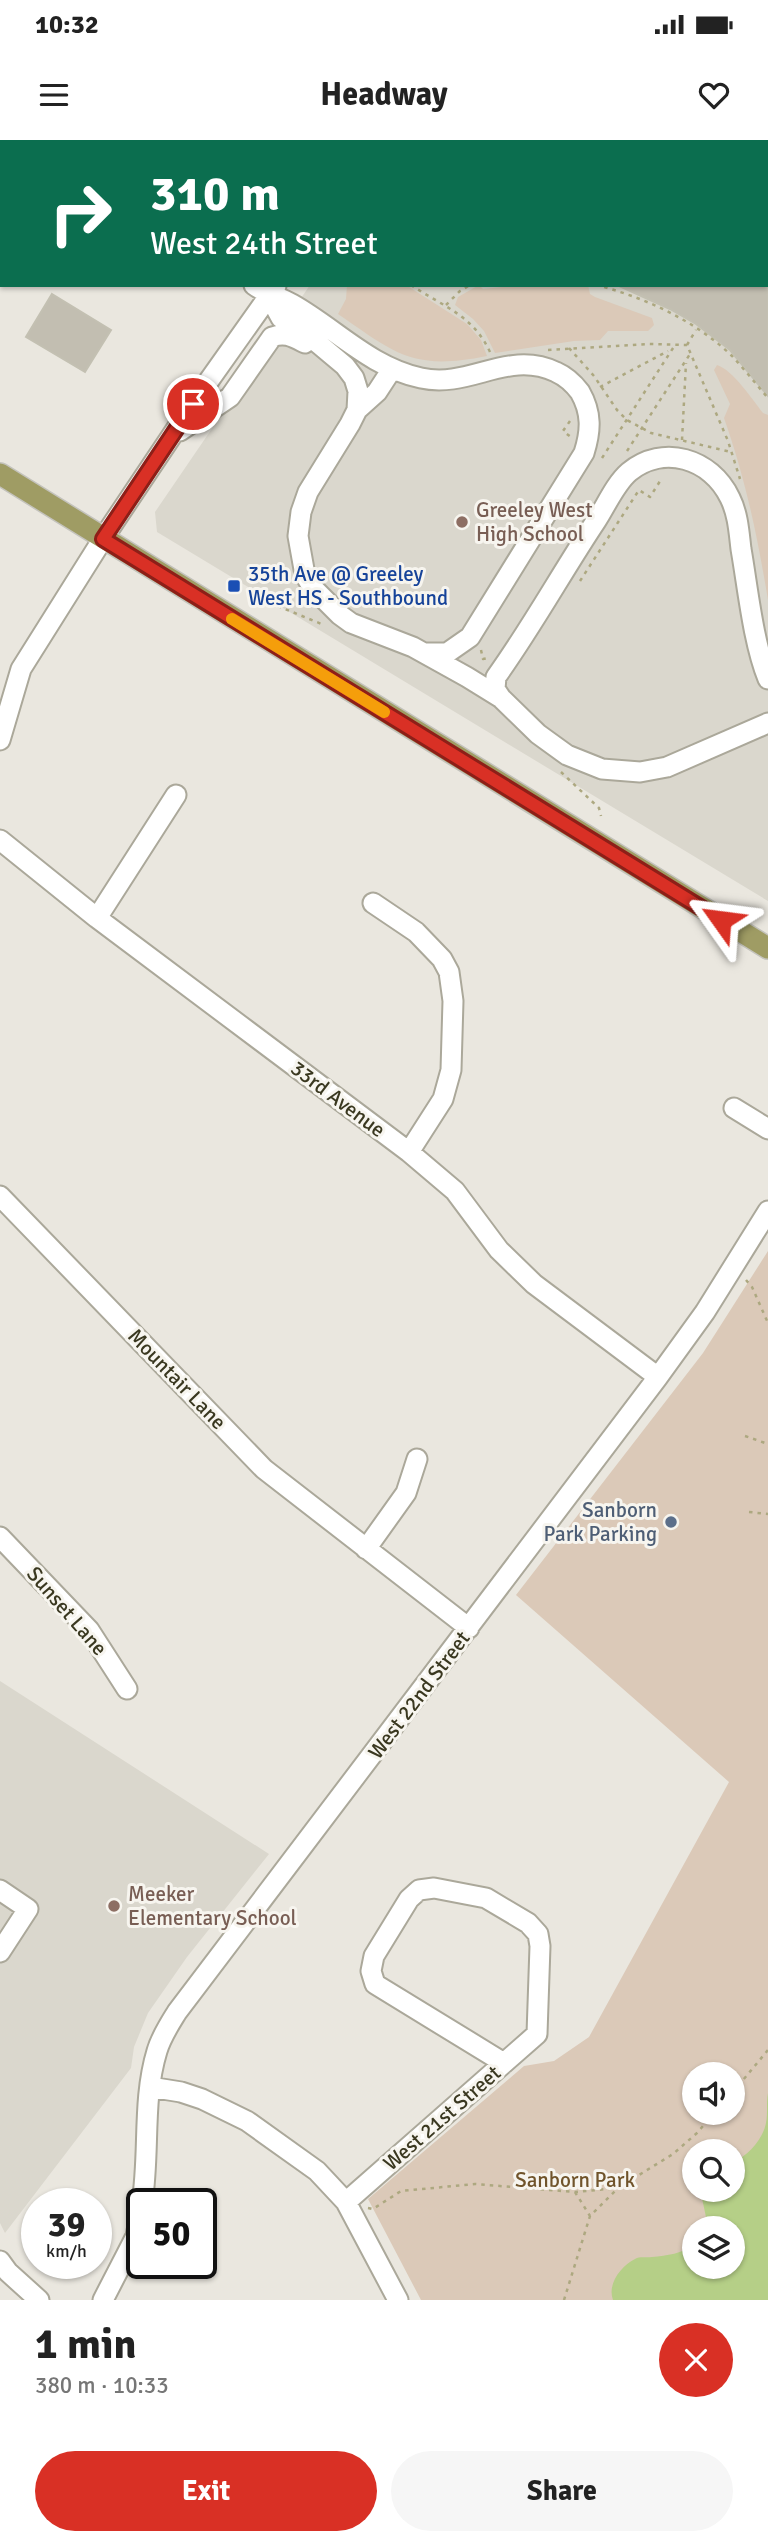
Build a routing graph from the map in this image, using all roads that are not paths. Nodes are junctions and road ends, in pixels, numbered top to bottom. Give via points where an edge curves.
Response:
1 (266, 289) edge
2 (316, 344) junction
3 (392, 369) junction
4 (358, 410) junction
5 (170, 438) junction
6 (0, 474) edge
7 (103, 539) junction
8 (470, 637) junction
9 (424, 653) junction
10 (496, 677) junction
11 (768, 679) edge
12 (501, 698) junction
13 (768, 723) edge
14 (0, 740) edge
15 (176, 795) dead end
16 (0, 840) edge
17 (373, 903) dead end
18 (97, 918) junction
19 (768, 948) edge
20 (734, 1108) dead end
21 (768, 1129) edge
22 (409, 1152) junction
23 (0, 1196) edge
24 (768, 1211) edge
25 (658, 1377) junction
26 (417, 1459) dead end
27 (0, 1537) edge
28 (366, 1549) junction
29 (469, 1629) junction
30 (127, 1689) dead end
31 (0, 1890) edge
32 (0, 1952) edge
33 (504, 2063) junction
34 (150, 2087) junction
35 (143, 2188) edge
36 (346, 2202) junction
37 (126, 2258) edge
38 (0, 2261) edge
39 (39, 2300) edge
40 (103, 2300) edge
41 (398, 2300) edge

1 - 2 street via 281,318
1 - 3 street
1 - 5 street
2 - 4 street via 354,378
2 - 5 street via 289,335 272,337 230,397
3 - 4 street
3 - 8 street via 421,378 451,380 523,363 539,365 576,386 585,401 591,422 583,453
4 - 9 street via 318,473 301,512 298,536 305,575 351,623
5 - 7 street
6 - 7 main road
7 - 14 street via 21,669
7 - 19 main road
8 - 9 street via 447,653
8 - 10 street via 469,666 485,679
9 - 12 street
10 - 11 street via 626,474 653,457 691,460 722,485 731,499
10 - 12 street via 495,689
12 - 13 street via 567,755 593,767 623,772 667,767
15 - 18 street
16 - 18 street, 33rd Avenue
17 - 22 street via 416,932 449,972 451,1070 443,1100
18 - 22 street, 33rd Avenue
20 - 21 street
22 - 25 street, 33rd Avenue via 456,1191 499,1250 534,1284
23 - 28 street, Mountair Lane via 264,1469
24 - 25 street, West 22nd Street
25 - 29 street, West 22nd Street
26 - 28 street via 405,1493
27 - 30 street, Sunset Lane via 89,1630
28 - 29 street, Mountair Lane
29 - 34 street, West 22nd Street via 177,2012 156,2052
31 - 32 street via 28,1909
33 - 33 street, West 21st Street via 537,2034 538,1934 486,1898 434,1888 419,1890 374,1956 371,1971 375,1984
33 - 36 street, West 21st Street
34 - 35 street, West 22nd Street
34 - 36 street via 202,2099 247,2121 317,2171
36 - 41 street
37 - 40 street, West 22nd Street
38 - 39 street

